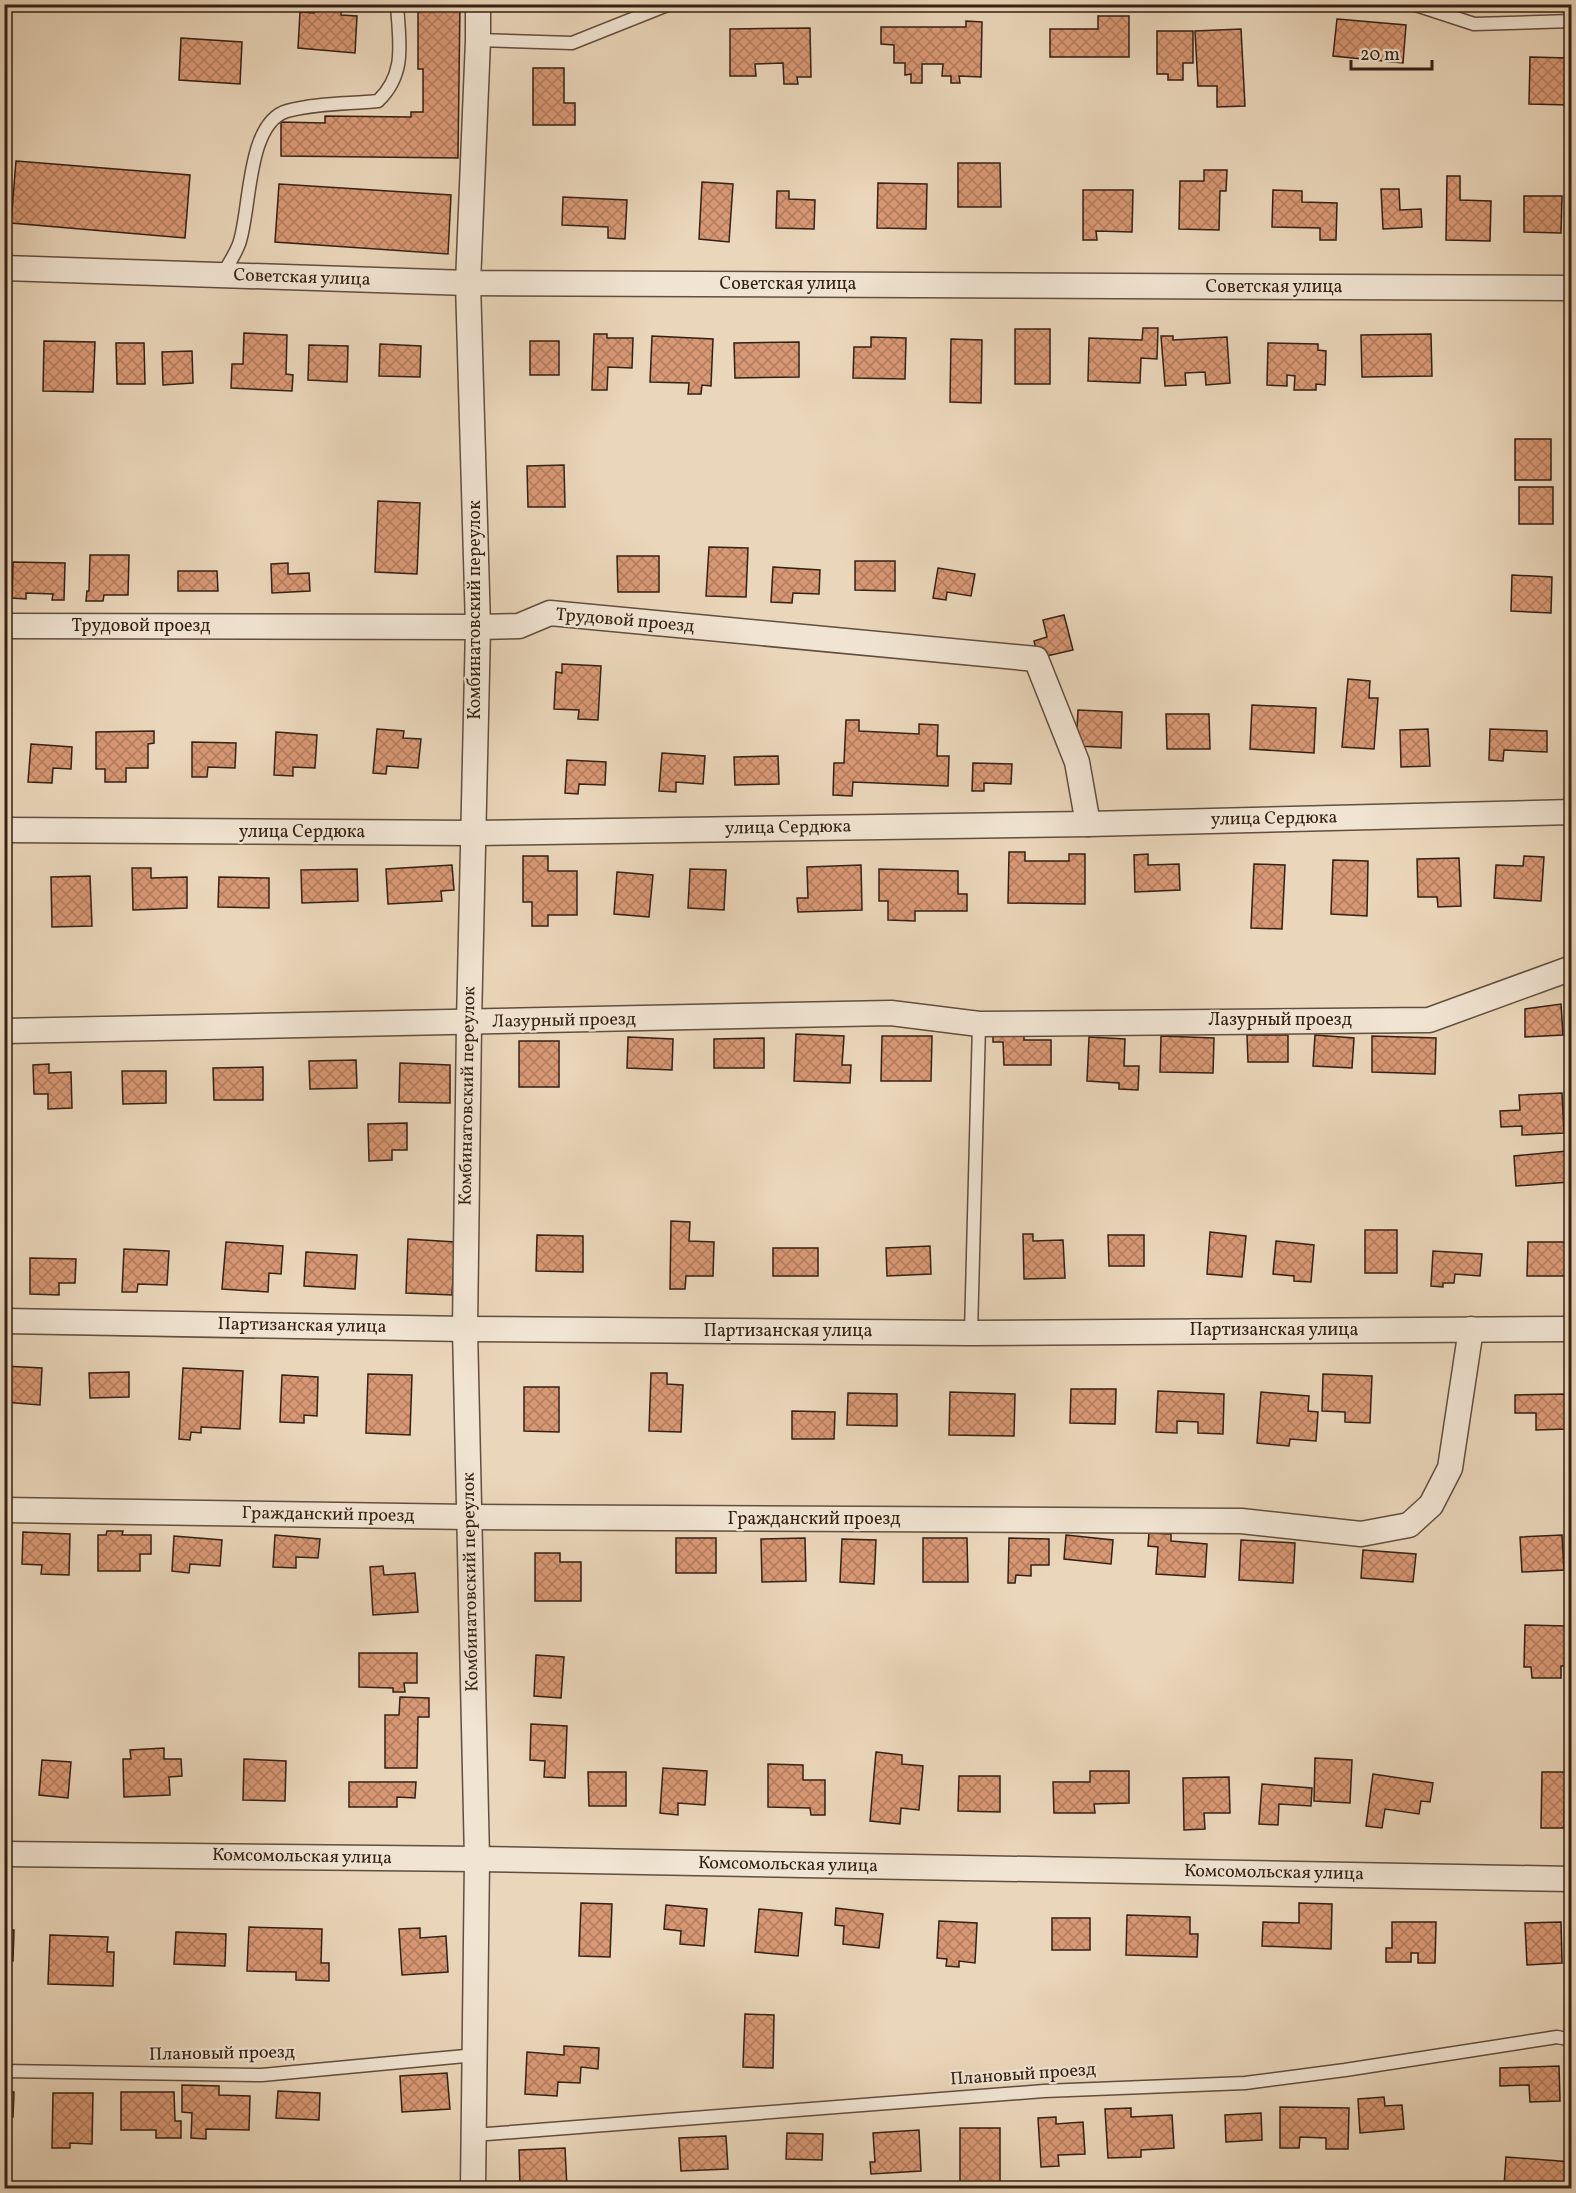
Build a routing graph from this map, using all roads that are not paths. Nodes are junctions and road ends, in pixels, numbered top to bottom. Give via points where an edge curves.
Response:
1 (397, 4) edge
2 (477, 4) edge
3 (670, 4) edge
4 (1413, 4) edge
5 (1572, 21) edge
6 (478, 40) junction
7 (4, 268) edge
8 (222, 276) junction
9 (468, 282) junction
10 (1572, 288) edge
11 (4, 626) edge
12 (478, 627) junction
13 (1572, 812) edge
14 (1088, 824) junction
15 (4, 830) edge
16 (473, 833) junction
17 (1572, 968) edge
18 (469, 1023) junction
19 (979, 1024) junction
20 (4, 1031) edge
21 (4, 1321) edge
22 (465, 1329) junction
23 (1471, 1329) junction
24 (1572, 1329) edge
25 (971, 1333) junction
26 (4, 1510) edge
27 (470, 1517) junction
28 (4, 1854) edge
29 (477, 1859) junction
30 (1572, 1879) edge
31 (1572, 2040) edge
32 (476, 2055) junction
33 (4, 2071) edge
34 (474, 2135) junction
35 (473, 2188) edge

1 - 8 lane via 398,74 388,92 378,101 285,112 271,122 261,140 240,243
2 - 6 street, Комбинатовский переулок
3 - 6 lane via 572,43
4 - 5 lane via 1473,24
6 - 9 street, Комбинатовский переулок
7 - 8 street, Советская улица
8 - 9 street, Советская улица
9 - 10 street, Советская улица
9 - 12 street, Комбинатовский переулок
11 - 12 street, Трудовой проезд
12 - 14 street, Трудовой проезд via 519,626 550,613 1036,659 1077,762
12 - 16 street, Комбинатовский переулок
13 - 14 street, улица Сердюка
14 - 16 street, улица Сердюка
15 - 16 street, улица Сердюка
16 - 18 street, Комбинатовский переулок
17 - 19 street, Лазурный проезд via 1429,1020
18 - 19 street, Лазурный проезд via 891,1013
18 - 20 street, Лазурный проезд
18 - 22 street, Комбинатовский переулок
19 - 25 lane
21 - 22 street, Партизанская улица
22 - 25 street, Партизанская улица
22 - 27 street, Комбинатовский переулок
23 - 24 street, Партизанская улица
23 - 25 street, Партизанская улица
23 - 27 street, Гражданский проезд via 1450,1468 1431,1505 1408,1525 1361,1534 1241,1521
26 - 27 street, Гражданский проезд
27 - 29 street, Комбинатовский переулок
28 - 29 street, Комсомольская улица
29 - 30 street, Комсомольская улица
29 - 32 street, Комбинатовский переулок
31 - 34 lane, Плановый проезд via 1557,2037 1245,2083 1044,2091
32 - 33 lane, Плановый проезд via 262,2075
32 - 34 street, Комбинатовский переулок
34 - 35 street, Комбинатовский переулок

